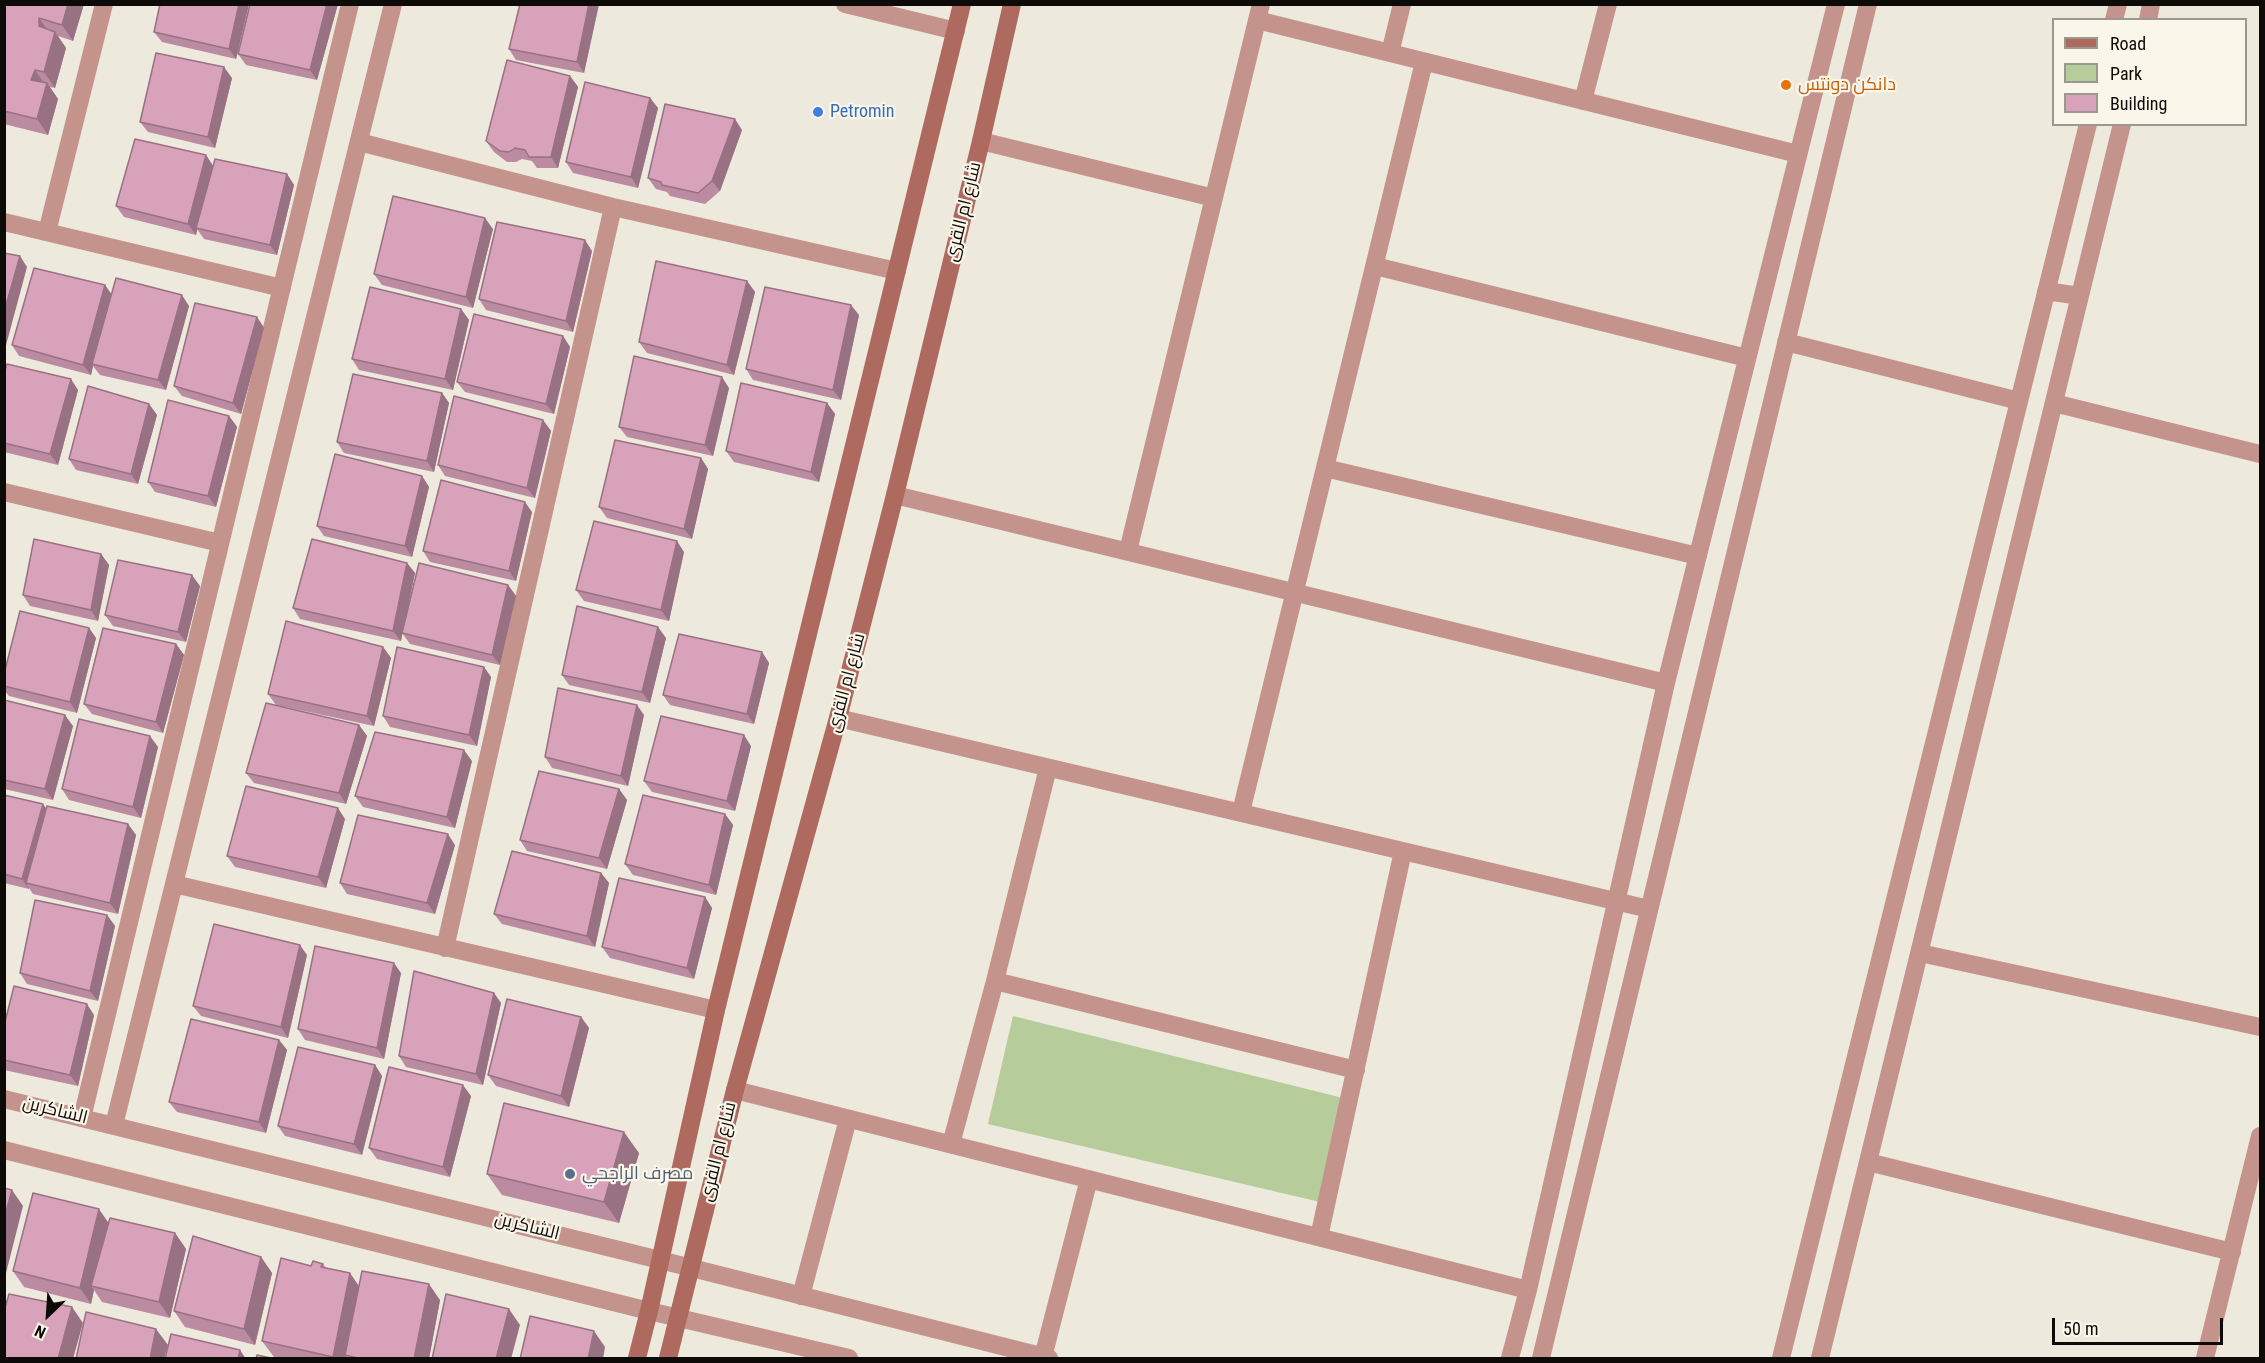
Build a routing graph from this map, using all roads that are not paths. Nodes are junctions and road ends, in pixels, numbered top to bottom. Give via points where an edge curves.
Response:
1 (104, 4) edge
2 (350, 4) edge
3 (393, 4) edge
4 (845, 4) edge
5 (962, 4) edge
6 (1012, 4) edge
7 (1402, 4) edge
8 (1608, 4) edge
9 (1836, 4) edge
10 (1868, 4) edge
11 (1259, 12) edge
12 (956, 31) junction
13 (1390, 53) junction
14 (1425, 62) junction
15 (1583, 101) junction
16 (2087, 126) edge
17 (2122, 126) edge
18 (981, 141) junction
19 (359, 142) junction
20 (1798, 154) junction
21 (1214, 198) junction
22 (613, 207) junction
23 (4, 222) edge
24 (48, 232) junction
25 (1375, 266) junction
26 (897, 271) junction
27 (282, 288) junction
28 (2046, 291) junction
29 (2080, 296) junction
30 (1786, 342) junction
31 (1747, 358) junction
32 (2019, 401) junction
33 (2054, 403) junction
34 (2260, 454) edge
35 (1325, 468) junction
36 (4, 492) edge
37 (895, 495) junction
38 (220, 543) junction
39 (1128, 551) junction
40 (1698, 556) junction
41 (1295, 592) junction
42 (1666, 683) junction
43 (838, 718) junction
44 (1048, 768) junction
45 (1241, 812) junction
46 (1403, 851) junction
47 (174, 884) junction
48 (1615, 900) junction
49 (1649, 909) junction
50 (445, 948) junction
51 (1920, 953) junction
52 (995, 981) junction
53 (716, 1010) junction
54 (2260, 1028) edge
55 (1356, 1070) junction
56 (735, 1090) junction
57 (4, 1099) edge
58 (82, 1118) junction
59 (848, 1119) junction
60 (114, 1125) junction
61 (2260, 1136) edge
62 (951, 1144) junction
63 (4, 1150) edge
64 (1868, 1162) junction
65 (1089, 1179) junction
66 (1319, 1237) junction
67 (2232, 1252) junction
68 (660, 1260) junction
69 (690, 1269) junction
70 (1528, 1290) junction
71 (801, 1296) junction
72 (649, 1311) junction
73 (678, 1317) junction
74 (1046, 1358) edge
75 (637, 1359) edge
76 (668, 1359) edge
77 (849, 1359) edge
78 (1510, 1359) edge
79 (1541, 1359) edge
80 (1781, 1359) edge
81 (1820, 1359) edge
82 (2205, 1359) edge

1 - 24 street
2 - 27 street
3 - 19 street
4 - 12 street
5 - 12 main road, شارع ام القرى
6 - 18 main road, شارع ام القرى
7 - 13 street
8 - 15 street
9 - 20 street
10 - 30 street
11 - 13 street
11 - 21 street
12 - 26 main road, شارع ام القرى
13 - 14 street
14 - 15 street
14 - 25 street
15 - 20 street
16 - 28 street
17 - 29 street
18 - 21 street
18 - 37 main road, شارع ام القرى
19 - 22 street
19 - 47 street
20 - 31 street
21 - 39 street
22 - 26 street
22 - 50 street
23 - 24 street
24 - 27 street
25 - 31 street
25 - 35 street
26 - 53 main road, شارع ام القرى
27 - 38 street
28 - 29 street
28 - 32 street
29 - 33 street
30 - 32 street
30 - 49 street
31 - 40 street
32 - 80 street
33 - 34 street
33 - 51 street
35 - 40 street
35 - 41 street
36 - 38 street
37 - 39 street
37 - 43 main road, شارع ام القرى
38 - 58 street
39 - 41 street
40 - 42 street
41 - 42 street
41 - 45 street
42 - 48 street
43 - 44 street
43 - 56 main road, شارع ام القرى
44 - 45 street
44 - 52 street
45 - 46 street
46 - 48 street
46 - 55 street
47 - 50 street
47 - 60 street
48 - 49 street
48 - 70 street
49 - 79 street
50 - 53 street
51 - 54 street
51 - 64 street
52 - 55 street
52 - 62 street
53 - 68 main road, شارع ام القرى
55 - 66 street
56 - 59 street
56 - 69 main road, شارع ام القرى
57 - 58 street, الشاكرين
58 - 60 street, الشاكرين
59 - 62 street
59 - 71 street
60 - 68 street, الشاكرين
61 - 67 street
62 - 65 street
63 - 72 street
64 - 67 street
64 - 81 street
65 - 66 street
65 - 74 street
66 - 70 street
67 - 82 street
68 - 69 street, الشاكرين
68 - 72 main road, شارع ام القرى
69 - 71 street, الشاكرين
69 - 73 main road, شارع ام القرى
70 - 78 street
71 - 74 street, الشاكرين
72 - 73 street
72 - 75 main road, شارع ام القرى
73 - 76 main road, شارع ام القرى
73 - 77 street

